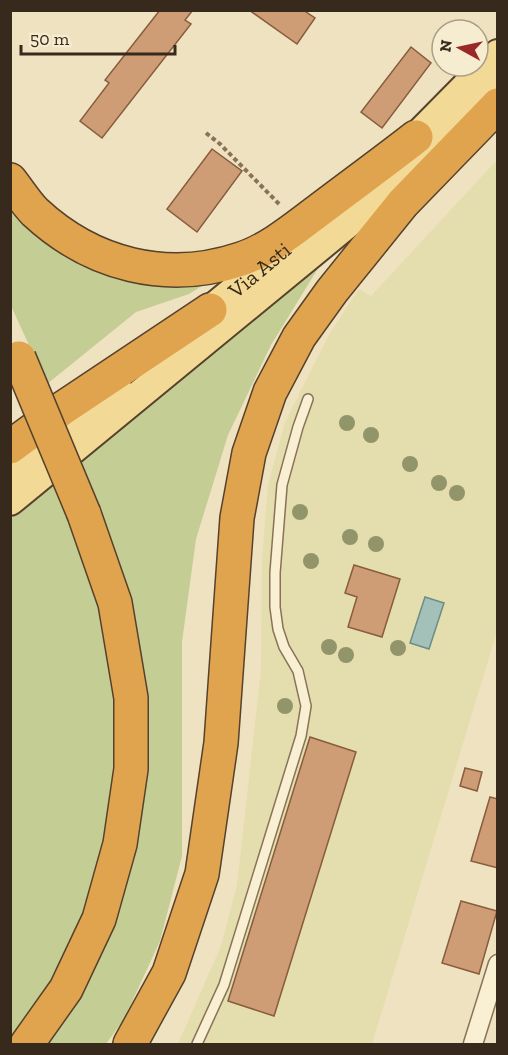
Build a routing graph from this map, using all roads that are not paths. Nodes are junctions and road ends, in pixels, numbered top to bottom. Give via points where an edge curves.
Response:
1 (498, 54) edge
2 (498, 85) edge
3 (498, 105) edge
4 (416, 137) junction
5 (10, 180) edge
6 (210, 310) junction
7 (15, 348) edge
8 (308, 399) dead end
9 (10, 447) edge
10 (10, 475) edge
11 (10, 501) edge
12 (498, 964) edge
13 (27, 1044) edge
14 (130, 1044) edge
15 (197, 1044) edge
16 (473, 1044) edge

1 - 4 main road, Via Asti
2 - 11 main road, Via Asti via 429,154 363,211
3 - 14 highway via 403,203 332,291 299,337 270,392 249,453 237,518 221,743 202,874 169,973
4 - 5 highway via 273,242 243,259 202,269 154,270 110,259 69,240 34,211
4 - 6 main road, Via Asti
6 - 9 highway
6 - 10 main road, Via Asti
7 - 13 highway, bridge via 84,514 115,603 131,698 131,769 120,844 99,919 66,989
8 - 15 lane via 282,485 275,573 278,629 298,671 306,706 301,736 224,984
12 - 16 street

